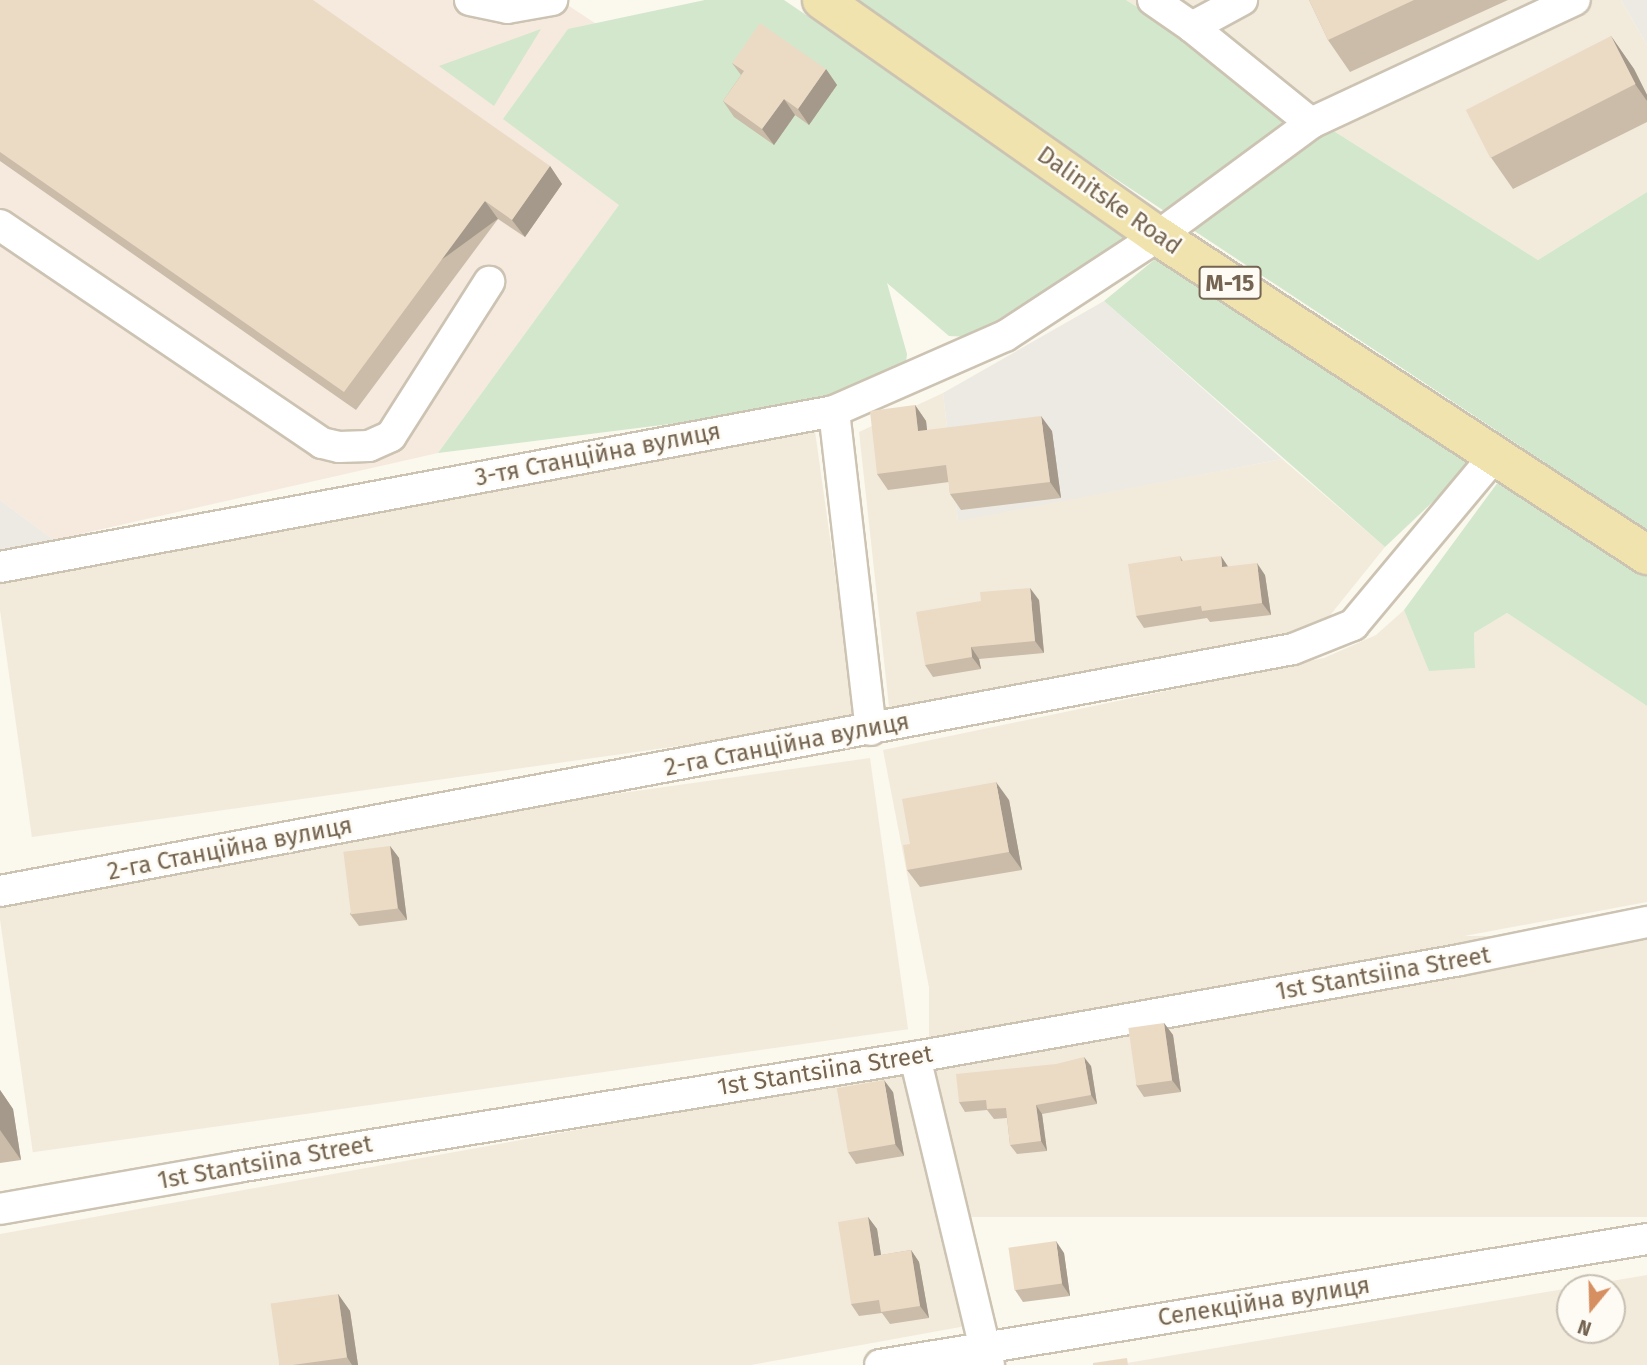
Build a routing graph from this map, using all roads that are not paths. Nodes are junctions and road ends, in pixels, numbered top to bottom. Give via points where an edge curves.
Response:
1 (470, 0) edge
2 (552, 0) edge
3 (822, 0) edge
4 (1153, 0) edge
5 (1242, 0) edge
6 (1575, 0) edge
7 (1192, 27) junction
8 (1311, 123) junction
9 (0, 225) edge
10 (1158, 236) junction
11 (489, 282) dead end
12 (834, 411) junction
13 (1495, 455) junction
14 (1647, 555) edge
15 (0, 567) edge
16 (870, 730) junction
17 (0, 891) edge
18 (1647, 922) edge
19 (915, 1057) junction
20 (0, 1209) edge
21 (1647, 1238) edge
22 (988, 1356) edge
23 (880, 1365) edge

1 - 2 street via 507,8
3 - 10 main road, Dalinitske Road / М-15
4 - 7 street
5 - 7 street
6 - 8 street, 3-тя Станційна вулиця
7 - 8 street
8 - 10 street, 3-тя Станційна вулиця
9 - 11 street via 322,443 339,447 369,446 391,436
10 - 12 street, 3-тя Станційна вулиця via 1005,336
10 - 13 main road, Dalinitske Road / М-15
12 - 15 street, 3-тя Станційна вулиця
12 - 16 street
13 - 14 main road, Dalinitske Road / М-15
13 - 16 street, 2-га Станційна вулиця via 1353,625 1293,649
16 - 17 street, 2-га Станційна вулиця
18 - 19 street, 1st Stantsiina Street
19 - 20 street, 1st Stantsiina Street
19 - 22 street
21 - 22 street, Селекційна вулиця
22 - 23 street, Селекційна вулиця

